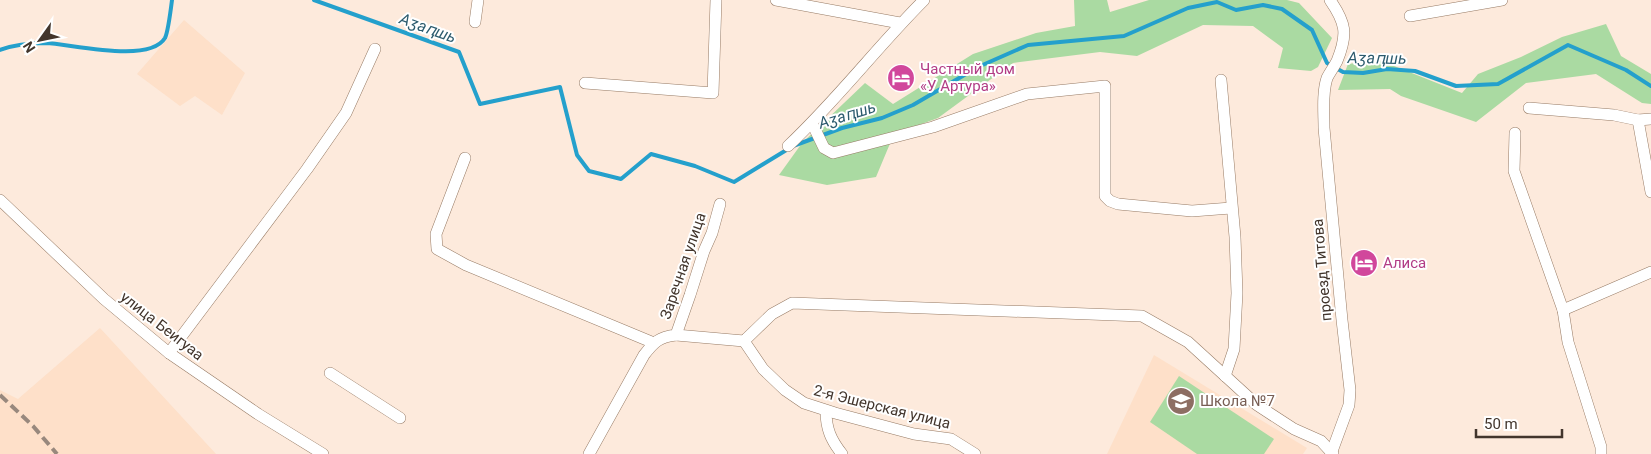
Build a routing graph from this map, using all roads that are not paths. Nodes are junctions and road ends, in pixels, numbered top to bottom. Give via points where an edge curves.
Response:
1 (478, 0) edge
2 (716, 0) edge
3 (776, 0) edge
4 (924, 0) edge
5 (1330, 0) edge
6 (1502, 0) edge
7 (1410, 16) dead end
8 (475, 22) dead end
9 (900, 23) junction
10 (376, 49) dead end
11 (1221, 80) dead end
12 (585, 83) dead end
13 (1529, 108) dead end
14 (1651, 119) edge
15 (1638, 120) junction
16 (814, 126) junction
17 (1515, 133) dead end
18 (788, 146) dead end
19 (466, 158) dead end
20 (1651, 192) edge
21 (0, 200) edge
22 (720, 204) dead end
23 (1232, 208) junction
24 (1651, 272) edge
25 (1563, 310) junction
26 (676, 334) junction
27 (744, 341) junction
28 (654, 343) junction
29 (169, 353) junction
30 (330, 373) dead end
31 (1225, 376) junction
32 (826, 411) junction
33 (400, 418) dead end
34 (323, 454) edge
35 (589, 454) edge
36 (842, 454) edge
37 (976, 454) edge
38 (1332, 454) edge
39 (1601, 454) edge

1 - 8 street
2 - 12 street via 712,93
3 - 9 street
4 - 9 street
5 - 38 street, проезд Титова via 1341,16 1344,28 1337,61 1327,79 1324,128 1350,390 1347,412
6 - 7 street
9 - 16 street
10 - 29 street via 346,113
11 - 23 street
13 - 15 street
14 - 15 street
15 - 20 street
16 - 18 street
16 - 23 street via 824,148 833,152 933,127 1027,94 1105,86 1105,196 1110,201 1192,211
17 - 25 street via 1514,171
19 - 28 street via 436,234 437,249 466,265
21 - 29 street, улица Беигуаа via 104,299
22 - 26 street, Заречная улица
23 - 31 street via 1237,293 1234,349
24 - 25 street
25 - 39 street via 1568,342
26 - 27 street
26 - 28 street, Заречная улица
27 - 31 street via 772,314 792,303 1142,316 1188,342
27 - 32 street, 2-я Эшерская улица via 763,370 785,390 804,403
28 - 35 street
29 - 34 street, улица Беигуаа
30 - 33 street
31 - 38 street via 1256,405 1294,429 1321,441
32 - 36 street via 826,426
32 - 37 street, 2-я Эшерская улица via 914,434 951,439

